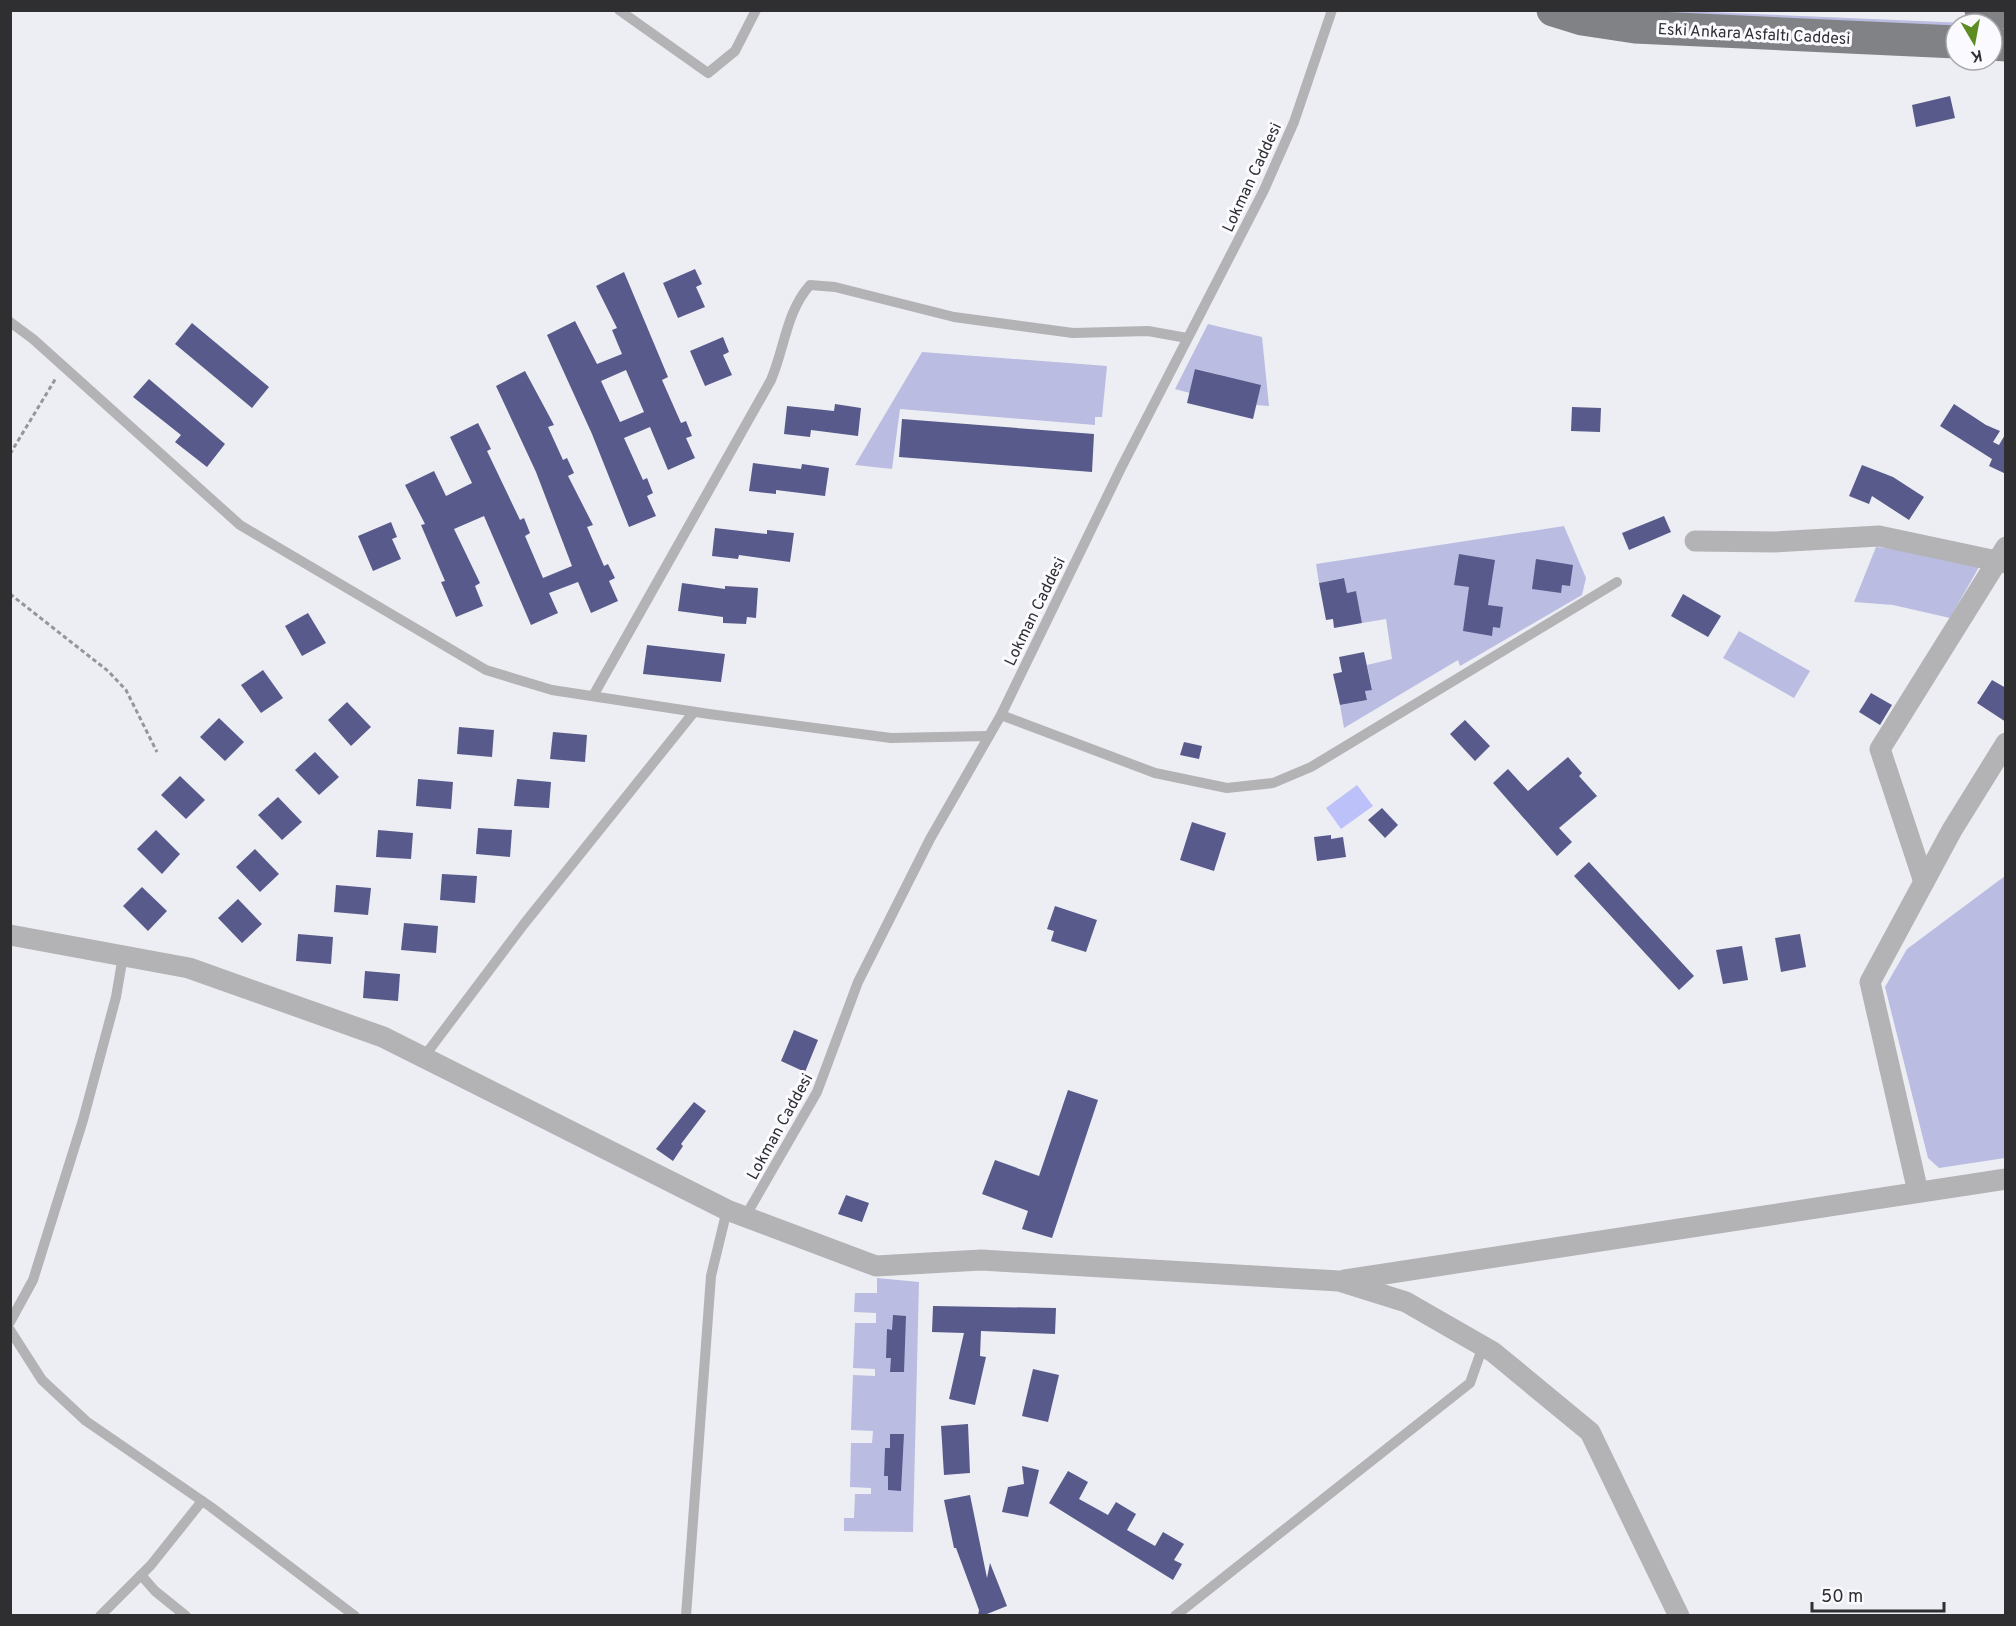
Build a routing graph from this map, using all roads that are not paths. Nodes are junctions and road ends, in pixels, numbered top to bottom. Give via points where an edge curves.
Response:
1 (619, 10) edge
2 (756, 10) edge
3 (1332, 10) edge
4 (1553, 10) edge
5 (1981, 10) edge
6 (2006, 12) edge
7 (1944, 41) edge
8 (10, 322) edge
9 (1187, 338) junction
10 (1695, 541) dead end
11 (2003, 556) edge
12 (1617, 582) dead end
13 (593, 696) junction
14 (694, 712) junction
15 (1001, 715) junction
16 (989, 736) junction
17 (2006, 742) edge
18 (1924, 882) junction
19 (10, 935) edge
20 (123, 956) junction
21 (423, 1058) junction
22 (2006, 1179) edge
23 (1918, 1192) junction
24 (736, 1213) junction
25 (1339, 1281) junction
26 (10, 1322) edge
27 (10, 1330) edge
28 (1483, 1346) junction
29 (202, 1501) junction
30 (141, 1575) junction
31 (100, 1616) edge
32 (186, 1616) edge
33 (355, 1616) edge
34 (686, 1616) edge
35 (1175, 1616) edge
36 (1679, 1616) edge

1 - 2 lane via 708,73 735,51
3 - 9 lane, Lokman Caddesi via 1294,122 1269,180
4 - 7 main road, Eski Ankara Asfaltı Caddesi via 1635,27
5 - 6 main road
8 - 13 lane via 240,525 486,670 552,690
9 - 13 lane via 1148,331 1073,333 954,318 834,287 810,285 798,300 785,329 771,380
9 - 15 lane, Lokman Caddesi
10 - 11 street via 1775,542 1879,536
11 - 18 street via 1881,749
12 - 15 lane via 1311,767 1273,783 1227,788 1155,772
13 - 14 lane
14 - 16 lane via 891,738
14 - 21 lane via 524,924
15 - 16 lane, Lokman Caddesi
16 - 24 lane, Lokman Caddesi via 930,839 858,982 818,1092
17 - 18 street
18 - 23 street via 1870,982
19 - 20 street
20 - 21 street via 189,968 383,1037
20 - 26 lane via 83,1120 33,1280
21 - 24 street
22 - 23 street
23 - 25 street
24 - 25 street via 876,1266 981,1260
24 - 34 lane, Lokman Caddesi via 711,1276
25 - 28 street via 1406,1302
27 - 29 lane via 42,1380 86,1421
28 - 35 lane via 1470,1383
28 - 36 street via 1590,1432
29 - 30 lane via 187,1524
29 - 33 lane
30 - 31 lane
30 - 32 lane

